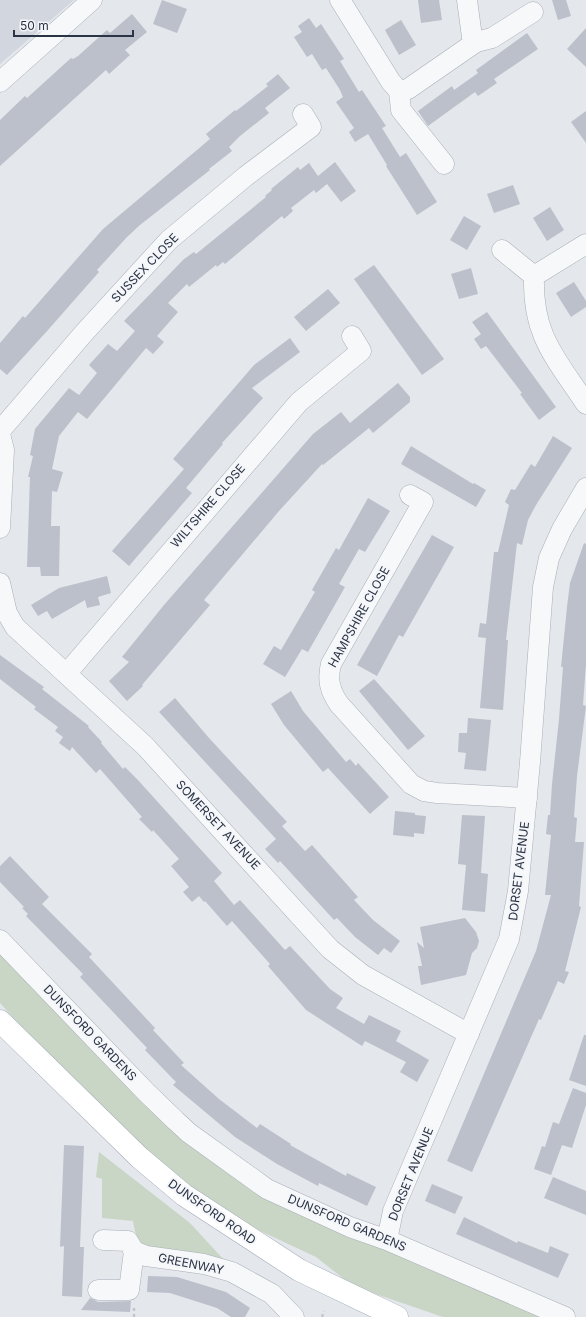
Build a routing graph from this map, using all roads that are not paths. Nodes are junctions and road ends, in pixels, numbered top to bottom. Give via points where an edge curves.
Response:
1 (92, 0) edge
2 (340, 0) edge
3 (467, 0) edge
4 (533, 12) dead end
5 (476, 42) junction
6 (0, 82) edge
7 (399, 91) junction
8 (311, 127) dead end
9 (444, 164) dead end
10 (586, 244) edge
11 (502, 250) dead end
12 (534, 276) junction
13 (360, 351) dead end
14 (586, 404) edge
15 (0, 432) edge
16 (586, 488) edge
17 (422, 502) dead end
18 (0, 528) edge
19 (0, 583) edge
20 (67, 673) junction
21 (527, 798) junction
22 (0, 940) edge
23 (0, 1022) edge
24 (469, 1034) junction
25 (103, 1240) dead end
26 (387, 1240) junction
27 (134, 1251) junction
28 (98, 1290) dead end
29 (294, 1317) edge
30 (397, 1317) edge
31 (565, 1317) edge

1 - 6 street
2 - 7 street
3 - 5 street via 472,37
4 - 5 street via 492,38
5 - 7 street via 408,89
7 - 9 street via 401,110
8 - 15 street, SUSSEX CLOSE via 246,176 169,240 83,334
10 - 12 street
11 - 12 street
12 - 14 street via 533,297 539,328 547,346
13 - 20 street, WILTSHIRE CLOSE via 299,402
15 - 18 street via 4,450
16 - 21 street, DORSET AVENUE via 562,529 549,558 543,587
17 - 21 street, HAMPSHIRE CLOSE via 331,664 328,676 330,686 339,704 411,784 424,791 437,793
19 - 20 street, SOMERSET AVENUE via 7,613 15,627
20 - 24 street, SOMERSET AVENUE via 146,746 330,949 348,965 382,986
21 - 24 street, DORSET AVENUE via 514,921 501,960
22 - 26 street, DUNSFORD GARDENS via 146,1092 190,1133 267,1189 350,1227
23 - 30 main road, DUNSFORD ROAD via 140,1158 184,1195 299,1270
24 - 26 street, DORSET AVENUE via 393,1211
25 - 27 street, GREENWAY via 128,1241
26 - 31 street, DUNSFORD GARDENS
27 - 28 street via 128,1290
27 - 29 street, GREENWAY via 146,1256 204,1264 232,1272 272,1294

